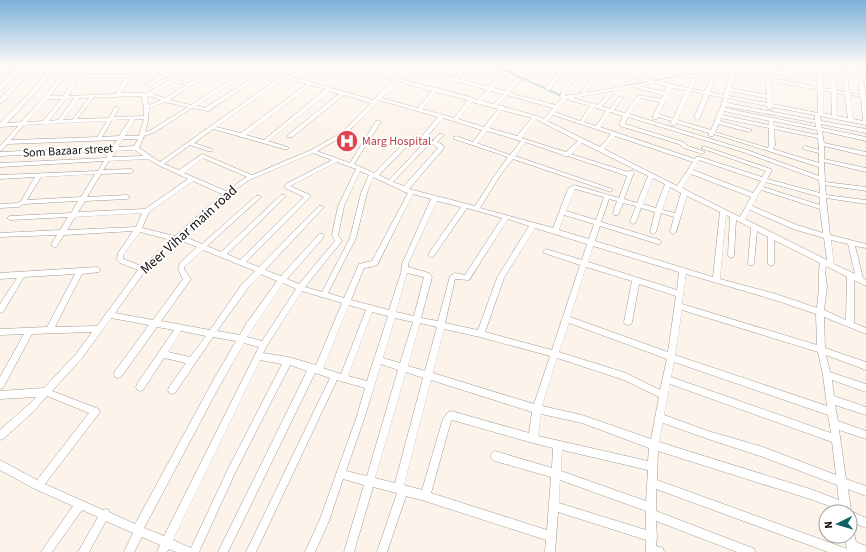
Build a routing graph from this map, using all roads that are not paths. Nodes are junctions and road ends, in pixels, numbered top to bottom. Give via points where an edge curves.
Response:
1 (11, 91) edge
2 (34, 91) edge
3 (51, 91) edge
4 (70, 91) edge
5 (120, 91) edge
6 (154, 91) edge
7 (180, 91) edge
8 (216, 91) edge
9 (236, 91) edge
10 (263, 91) edge
11 (301, 91) edge
12 (327, 91) edge
13 (335, 91) edge
14 (386, 91) edge
15 (435, 91) edge
16 (442, 91) edge
17 (489, 91) edge
18 (497, 91) edge
19 (510, 91) edge
20 (568, 91) edge
21 (599, 91) edge
22 (654, 91) edge
23 (668, 91) edge
24 (688, 91) edge
25 (697, 91) edge
26 (727, 91) edge
27 (737, 91) edge
28 (769, 91) edge
29 (820, 91) edge
30 (828, 91) edge
31 (848, 91) edge
32 (834, 92) junction
33 (343, 93) junction
34 (611, 93) dead end
35 (707, 93) junction
36 (507, 94) junction
37 (667, 94) junction
38 (848, 94) junction
39 (146, 95) junction
40 (117, 96) junction
41 (726, 96) junction
42 (92, 97) junction
43 (564, 97) junction
44 (769, 97) junction
45 (864, 97) edge
46 (46, 98) junction
47 (64, 98) junction
48 (77, 98) junction
49 (621, 98) dead end
50 (165, 100) junction
51 (376, 100) junction
52 (472, 100) junction
53 (479, 101) junction
54 (663, 101) junction
55 (0, 102) edge
56 (769, 105) junction
57 (495, 106) junction
58 (596, 106) junction
59 (190, 107) junction
60 (557, 107) junction
61 (723, 107) junction
62 (117, 108) dead end
63 (146, 108) junction
64 (502, 108) junction
65 (419, 110) junction
66 (610, 110) junction
67 (552, 113) junction
68 (770, 114) junction
69 (819, 114) junction
70 (626, 115) junction
71 (656, 115) junction
72 (442, 116) junction
73 (719, 116) junction
74 (134, 117) junction
75 (146, 117) junction
76 (535, 117) junction
77 (835, 117) junction
78 (112, 118) junction
79 (697, 118) dead end
80 (74, 120) junction
81 (455, 120) junction
82 (851, 120) junction
83 (60, 121) junction
84 (674, 121) junction
85 (45, 122) junction
86 (378, 122) dead end
87 (546, 122) junction
88 (582, 122) junction
89 (716, 122) junction
90 (866, 122) edge
91 (652, 123) junction
92 (771, 123) junction
93 (819, 123) junction
94 (24, 124) junction
95 (1, 125) edge
96 (212, 127) junction
97 (597, 128) junction
98 (486, 129) junction
99 (670, 129) junction
100 (749, 130) dead end
101 (820, 130) junction
102 (866, 131) edge
103 (712, 132) junction
104 (614, 134) junction
105 (242, 135) junction
106 (441, 135) dead end
107 (142, 136) junction
108 (290, 136) dead end
109 (821, 137) junction
110 (99, 138) junction
111 (121, 138) junction
112 (456, 138) dead end
113 (666, 138) junction
114 (521, 139) junction
115 (866, 139) edge
116 (430, 140) dead end
117 (582, 140) junction
118 (707, 140) junction
119 (6, 142) junction
120 (264, 142) junction
121 (189, 143) junction
122 (474, 144) junction
123 (822, 144) junction
124 (114, 148) junction
125 (136, 148) junction
126 (286, 148) dead end
127 (805, 148) dead end
128 (0, 149) edge
129 (770, 149) junction
130 (210, 150) dead end
131 (600, 150) junction
132 (313, 151) junction
133 (822, 152) junction
134 (0, 154) edge
135 (566, 154) junction
136 (866, 154) edge
137 (700, 155) junction
138 (512, 157) junction
139 (149, 158) junction
140 (107, 160) junction
141 (337, 160) junction
142 (822, 163) junction
143 (160, 164) junction
144 (0, 165) edge
145 (351, 165) junction
146 (634, 166) junction
147 (359, 168) junction
148 (866, 170) edge
149 (131, 172) dead end
150 (181, 172) junction
151 (689, 172) junction
152 (99, 173) junction
153 (39, 175) junction
154 (374, 175) junction
155 (630, 175) junction
156 (651, 175) junction
157 (0, 177) edge
158 (253, 177) junction
159 (193, 178) junction
160 (764, 180) junction
161 (822, 181) junction
162 (389, 183) junction
163 (668, 183) junction
164 (760, 188) junction
165 (866, 189) edge
166 (682, 190) junction
167 (408, 191) junction
168 (226, 194) junction
169 (609, 194) junction
170 (283, 196) dead end
171 (755, 196) junction
172 (822, 196) junction
173 (127, 197) dead end
174 (258, 197) dead end
175 (435, 198) junction
176 (84, 199) junction
177 (621, 201) junction
178 (23, 202) junction
179 (865, 202) edge
180 (639, 205) junction
181 (0, 206) edge
182 (465, 206) junction
183 (321, 207) dead end
184 (748, 208) junction
185 (823, 208) junction
186 (476, 209) junction
187 (866, 210) edge
188 (146, 211) junction
189 (658, 211) junction
190 (723, 211) junction
191 (563, 212) junction
192 (616, 213) dead end
193 (74, 215) junction
194 (677, 216) junction
195 (733, 216) junction
196 (506, 217) junction
197 (10, 218) dead end
198 (741, 220) junction
199 (598, 222) junction
200 (633, 222) dead end
201 (533, 225) junction
202 (754, 227) junction
203 (138, 229) junction
204 (556, 231) junction
205 (63, 232) junction
206 (653, 232) dead end
207 (673, 232) dead end
208 (0, 235) edge
209 (771, 235) junction
210 (321, 236) dead end
211 (828, 237) junction
212 (178, 238) junction
213 (591, 242) junction
214 (658, 242) dead end
215 (851, 243) junction
216 (54, 245) dead end
217 (203, 246) junction
218 (866, 246) edge
219 (546, 252) dead end
220 (223, 254) junction
221 (431, 255) dead end
222 (731, 255) dead end
223 (242, 262) junction
224 (584, 263) junction
225 (752, 263) dead end
226 (827, 263) junction
227 (771, 264) dead end
228 (143, 269) junction
229 (97, 270) dead end
230 (260, 270) junction
231 (404, 270) junction
232 (80, 271) junction
233 (683, 271) junction
234 (22, 275) junction
235 (851, 275) junction
236 (0, 276) edge
237 (282, 279) junction
238 (636, 280) junction
239 (716, 280) junction
240 (863, 282) edge
241 (300, 288) junction
242 (680, 294) junction
243 (324, 295) junction
244 (346, 302) junction
245 (679, 306) junction
246 (370, 308) junction
247 (0, 310) edge
248 (820, 312) junction
249 (392, 314) junction
250 (109, 315) junction
251 (566, 319) junction
252 (417, 320) junction
253 (628, 322) dead end
254 (154, 323) junction
255 (850, 325) junction
256 (441, 326) junction
257 (179, 328) junction
258 (99, 329) junction
259 (30, 331) junction
260 (49, 331) junction
261 (866, 331) edge
262 (0, 332) edge
263 (210, 333) junction
264 (480, 334) junction
265 (242, 339) junction
266 (264, 345) junction
267 (821, 350) junction
268 (162, 354) junction
269 (555, 354) junction
270 (258, 356) junction
271 (670, 357) junction
272 (378, 360) junction
273 (192, 361) junction
274 (288, 361) junction
275 (866, 366) edge
276 (403, 368) junction
277 (316, 369) junction
278 (118, 374) dead end
279 (429, 376) junction
280 (827, 376) junction
281 (339, 377) junction
282 (666, 379) junction
283 (0, 385) edge
284 (370, 386) junction
285 (140, 387) dead end
286 (866, 388) edge
287 (172, 390) dead end
288 (46, 392) junction
289 (663, 394) junction
290 (0, 395) edge
291 (830, 399) junction
292 (537, 409) junction
293 (866, 411) edge
294 (832, 412) junction
295 (659, 417) junction
296 (833, 424) junction
297 (866, 435) edge
298 (0, 436) edge
299 (533, 439) junction
300 (836, 439) junction
301 (558, 444) junction
302 (654, 445) junction
303 (495, 456) dead end
304 (0, 465) edge
305 (653, 467) junction
306 (341, 474) junction
307 (556, 474) junction
308 (370, 481) junction
309 (652, 483) junction
310 (842, 483) junction
311 (38, 486) junction
312 (400, 489) junction
313 (866, 491) edge
314 (425, 496) junction
315 (80, 504) junction
316 (834, 504) edge
317 (845, 504) edge
318 (554, 506) junction
319 (651, 511) junction
320 (105, 514) junction
321 (139, 530) junction
322 (551, 537) junction
323 (652, 537) junction
324 (166, 541) junction
325 (851, 545) edge
326 (654, 551) edge
327 (866, 551) edge
328 (46, 552) edge
329 (83, 552) edge
330 (129, 552) edge
331 (162, 552) edge
332 (188, 552) edge
333 (194, 552) edge
334 (223, 552) edge
335 (251, 552) edge
336 (310, 552) edge
337 (349, 552) edge
338 (382, 552) edge
339 (550, 552) edge
340 (750, 552) edge
341 (842, 552) edge

1 - 55 street
2 - 95 street
3 - 46 street
4 - 47 street
5 - 40 street
6 - 39 street
7 - 50 street
8 - 59 street
9 - 59 street via 208,109
10 - 96 street
11 - 105 street
12 - 120 street
13 - 33 street
14 - 51 street, Meer Vihar main road
15 - 65 street
16 - 52 street
17 - 53 street
18 - 36 street
19 - 36 street
20 - 43 street
21 - 43 street
22 - 37 street
23 - 37 street
24 - 84 street
25 - 35 street
26 - 41 street
27 - 44 street
28 - 44 street
29 - 69 street
30 - 32 street
31 - 38 street
32 - 38 street
32 - 77 street
33 - 51 street
33 - 108 street
34 - 58 street
35 - 41 street
35 - 79 street
36 - 57 street
36 - 60 street
37 - 54 street
38 - 45 street
38 - 82 street
39 - 40 street
39 - 50 street
39 - 63 street
40 - 42 street
41 - 56 street
41 - 61 street
42 - 48 street
42 - 80 street
43 - 58 street
43 - 60 street
44 - 56 street
45 - 90 street
46 - 47 street
46 - 94 street
47 - 48 street
47 - 85 street
48 - 83 street
49 - 66 street
50 - 59 street
50 - 63 street
51 - 65 street
51 - 132 street, Meer Vihar main road via 343,134
52 - 53 street
52 - 81 street
53 - 57 street
54 - 70 street via 642,95
54 - 71 street
56 - 68 street
56 - 69 street
57 - 64 street
58 - 66 street
58 - 88 street
59 - 107 street
60 - 67 street
61 - 68 street
61 - 73 street
61 - 92 street
62 - 78 street
63 - 75 street
64 - 76 street
64 - 98 street
65 - 72 street
66 - 70 street
66 - 97 street
67 - 87 street
67 - 88 street
68 - 92 street
68 - 93 street
69 - 77 street
69 - 93 street
70 - 91 street
70 - 113 street via 623,126
71 - 84 street
71 - 91 street
72 - 81 street
72 - 154 street via 424,137 411,139
73 - 89 street
73 - 92 street
74 - 75 street
74 - 78 street
74 - 111 street
75 - 107 street
76 - 87 street
76 - 114 street
77 - 82 street
78 - 80 street
78 - 110 street
80 - 83 street
81 - 98 street
82 - 90 street
83 - 85 street
84 - 99 street
84 - 103 street
85 - 94 street
86 - 145 street
87 - 117 street
88 - 97 street
89 - 100 street
89 - 103 street
91 - 99 street
92 - 101 street
92 - 109 street
92 - 129 street
93 - 101 street
93 - 102 street
94 - 95 street
94 - 119 street
96 - 105 street
96 - 121 street
97 - 104 street
98 - 114 street
98 - 122 street
99 - 113 street
99 - 118 street
101 - 109 street
101 - 115 street
103 - 118 street
103 - 129 street
104 - 131 street
104 - 137 street
105 - 120 street
106 - 167 street via 434,143 441,148
107 - 111 street
107 - 125 street
109 - 123 street
110 - 111 street
110 - 119 street
111 - 124 street
112 - 122 street
113 - 137 street
114 - 135 street
114 - 138 street
116 - 162 street
117 - 131 street
117 - 135 street
118 - 137 street
118 - 161 street via 745,151
119 - 128 street
120 - 126 street
121 - 130 street
121 - 143 street
122 - 138 street
123 - 133 street
123 - 136 street
124 - 125 street, Som Bazaar street
124 - 134 street, Som Bazaar street
124 - 140 street
125 - 139 street
127 - 133 street
129 - 142 street
131 - 146 street
132 - 141 street
132 - 158 street, Meer Vihar main road
133 - 142 street
135 - 155 street
137 - 151 street
137 - 160 street
137 - 160 street via 767,169 769,170
138 - 169 street
138 - 186 street
139 - 140 street
139 - 143 street
140 - 144 street
140 - 152 street
141 - 145 street
141 - 223 street via 288,184 287,187 308,196
142 - 148 street
142 - 161 street
143 - 150 street
145 - 147 street
146 - 155 street
146 - 156 street
147 - 154 street
147 - 241 street via 341,206 335,235 339,241
149 - 152 street
150 - 158 street via 202,156
150 - 159 street
151 - 166 street
151 - 171 street
152 - 153 street
152 - 176 street
153 - 157 street
153 - 178 street
154 - 162 street
154 - 243 street via 364,193 353,238
155 - 177 street
156 - 163 street
156 - 180 street
158 - 168 street, Meer Vihar main road
159 - 168 street
159 - 188 street
160 - 164 street
160 - 172 street
161 - 165 street
161 - 172 street
162 - 167 street
163 - 166 street
163 - 189 street
164 - 171 street
164 - 185 street
166 - 190 street
166 - 194 street
167 - 175 street
167 - 244 street via 375,263 361,266
168 - 212 street, Meer Vihar main road
169 - 177 street
169 - 191 street via 573,188
169 - 199 street
170 - 220 street
171 - 184 street
172 - 179 street
172 - 185 street
173 - 176 street
174 - 217 street
175 - 182 street
175 - 231 street
176 - 178 street
176 - 193 street
177 - 180 street
177 - 192 street
178 - 181 street via 19,205
179 - 187 street
180 - 189 street
180 - 200 street
182 - 186 street
182 - 221 street
183 - 230 street
184 - 198 street
184 - 211 street
185 - 211 street
186 - 196 street
188 - 193 street
188 - 203 street
189 - 194 street
189 - 206 street
190 - 195 street
190 - 239 street
191 - 199 street
191 - 204 street
193 - 197 street
193 - 205 street
194 - 207 street
195 - 198 street
195 - 222 street
196 - 201 street
196 - 256 street via 467,278 452,278
198 - 202 street
199 - 213 street
199 - 214 street
201 - 204 street
201 - 264 street via 501,278
202 - 209 street
202 - 225 street
203 - 205 street
203 - 212 street
203 - 228 street via 120,255 120,260
204 - 213 street
205 - 208 street
205 - 216 street
209 - 226 street
209 - 227 street
210 - 237 street
211 - 215 street
211 - 226 street
212 - 217 street
212 - 228 street, Meer Vihar main road
213 - 224 street
213 - 233 street
215 - 218 street
215 - 240 street
217 - 220 street
217 - 254 street via 181,266 187,278
219 - 224 street
220 - 223 street
223 - 230 street
224 - 238 street
224 - 251 street
226 - 235 street
226 - 248 street via 822,271
228 - 250 street, Meer Vihar main road
229 - 232 street
230 - 237 street
230 - 263 street
231 - 249 street
231 - 252 street via 428,276
232 - 234 street
232 - 260 street
233 - 239 street
233 - 242 street
234 - 236 street
234 - 247 street
235 - 240 street
235 - 255 street
237 - 241 street
237 - 265 street
238 - 242 street
238 - 253 street
239 - 248 street
241 - 243 street
241 - 266 street
242 - 245 street
243 - 244 street
244 - 246 street
244 - 277 street
245 - 267 street
245 - 271 street
246 - 249 street
246 - 281 street
248 - 255 street
248 - 267 street
249 - 252 street
249 - 272 street
250 - 254 street
250 - 258 street, Meer Vihar main road
251 - 269 street
251 - 271 street
252 - 256 street
252 - 276 street
254 - 257 street
254 - 278 street
255 - 261 street
256 - 264 street
256 - 279 street
257 - 263 street
257 - 268 street
258 - 260 street
258 - 288 street, Meer Vihar main road via 79,356
259 - 260 street
259 - 262 street
259 - 283 street
263 - 265 street
263 - 273 street
264 - 269 street
265 - 266 street
265 - 321 street via 216,382
266 - 270 street
267 - 275 street
267 - 280 street
268 - 273 street
268 - 285 street
269 - 289 street via 626,377
269 - 292 street
270 - 274 street
270 - 324 street
271 - 282 street
271 - 294 street
272 - 276 street
272 - 284 street
273 - 287 street
274 - 277 street
274 - 333 street via 232,470
276 - 279 street
276 - 308 street
277 - 281 street
277 - 334 street
279 - 292 street
279 - 312 street
280 - 286 street
280 - 291 street
281 - 284 street
281 - 335 street
282 - 289 street
282 - 300 street
284 - 306 street
288 - 290 street
288 - 298 street, Meer Vihar main road
288 - 311 street via 96,412
289 - 295 street
291 - 293 street
291 - 294 street
292 - 299 street
292 - 302 street via 582,419
294 - 296 street
295 - 302 street
295 - 310 street via 763,452
296 - 297 street
296 - 300 street
299 - 301 street
299 - 314 street via 454,415 448,417
300 - 310 street
301 - 305 street
301 - 307 street
302 - 305 street
302 - 316 street via 810,494
303 - 307 street
304 - 311 street
305 - 309 street
306 - 308 street
306 - 336 street
307 - 318 street
307 - 319 street
308 - 312 street
308 - 337 street
309 - 319 street
309 - 341 street
310 - 313 street
310 - 317 street
311 - 315 street
312 - 314 street
312 - 338 street
314 - 322 street
315 - 320 street
315 - 328 street
318 - 322 street
318 - 323 street
319 - 323 street
319 - 340 street
320 - 321 street
320 - 329 street
321 - 324 street
321 - 330 street
322 - 339 street
323 - 326 street
324 - 331 street
324 - 332 street
325 - 327 street

